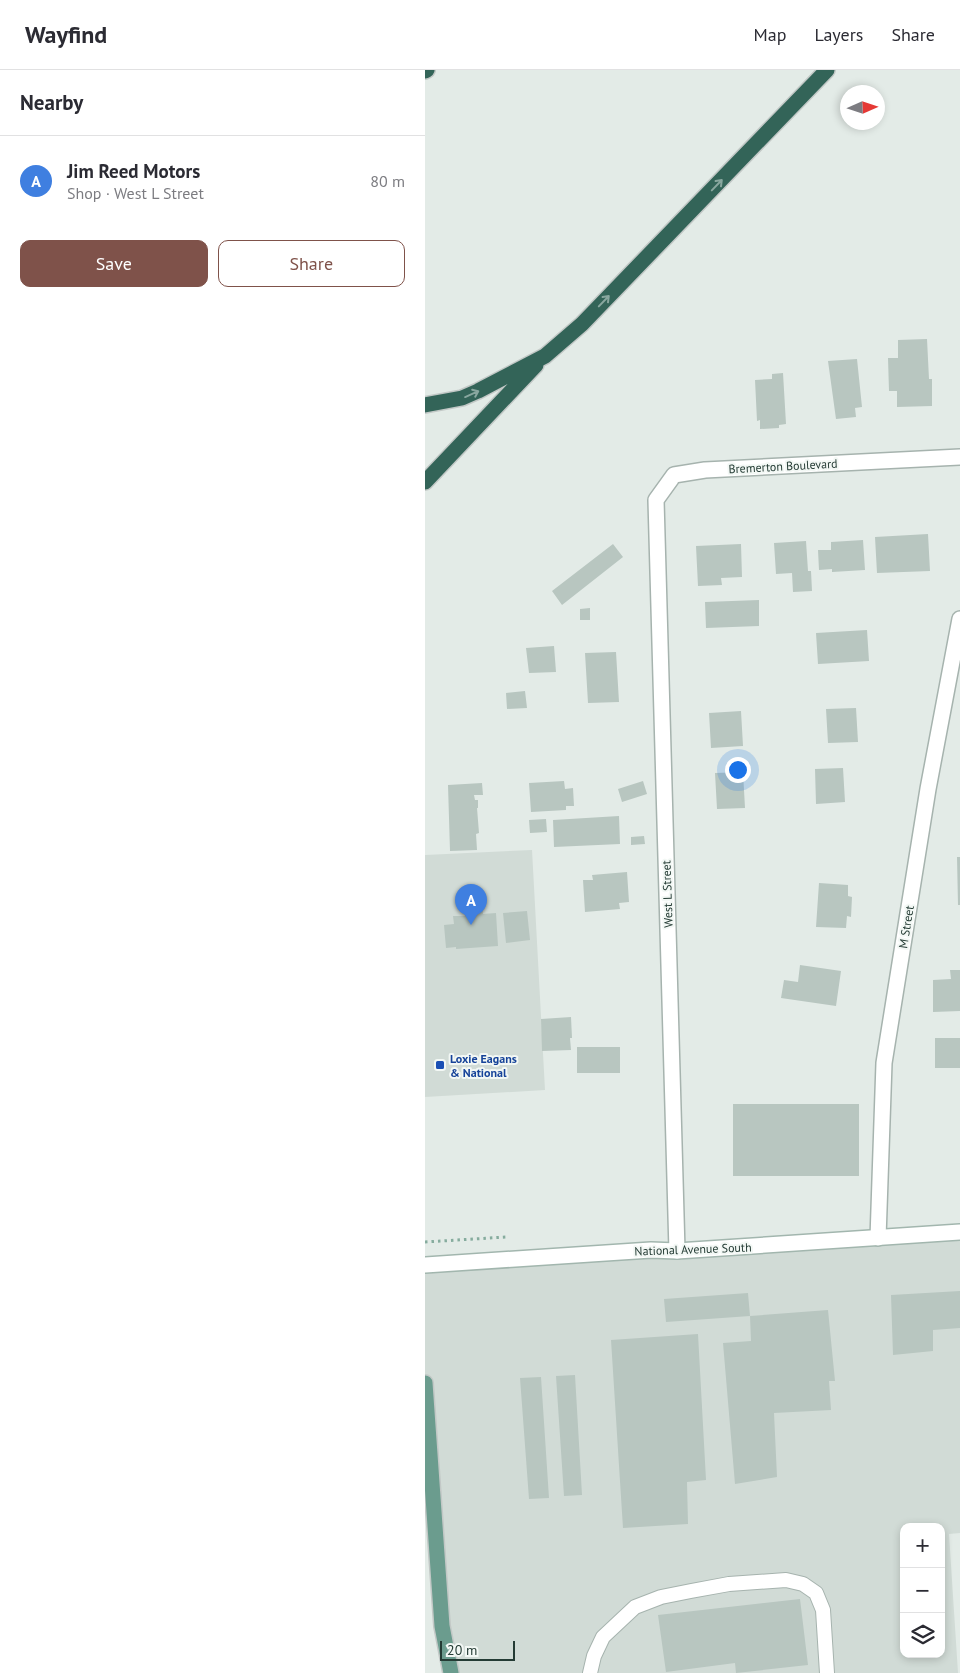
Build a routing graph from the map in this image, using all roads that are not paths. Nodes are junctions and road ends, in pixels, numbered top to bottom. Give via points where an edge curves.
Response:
1 (827, 70) edge
2 (545, 356) junction
3 (425, 405) edge
4 (960, 457) edge
5 (425, 482) edge
6 (657, 537) joint
7 (960, 619) edge
8 (960, 1232) edge
9 (878, 1238) junction
10 (677, 1251) junction
11 (425, 1266) edge
12 (425, 1382) edge
13 (451, 1673) edge
14 (590, 1673) edge
15 (827, 1673) edge

2 -> 1 highway via 581,324
3 -> 2 highway via 462,398
2 - 5 highway
4 - 6 street, Bremerton Boulevard via 705,470 674,475 657,500
6 - 10 street, West L Street
7 - 9 street, M Street via 928,790 884,1063
8 - 9 street, National Avenue South
9 - 10 street, National Avenue South
10 - 11 street, National Avenue South via 651,1250
12 - 13 main road via 442,1626
14 - 15 lane via 593,1656 603,1637 635,1607 661,1597 768,1580 803,1584 816,1593 823,1610

